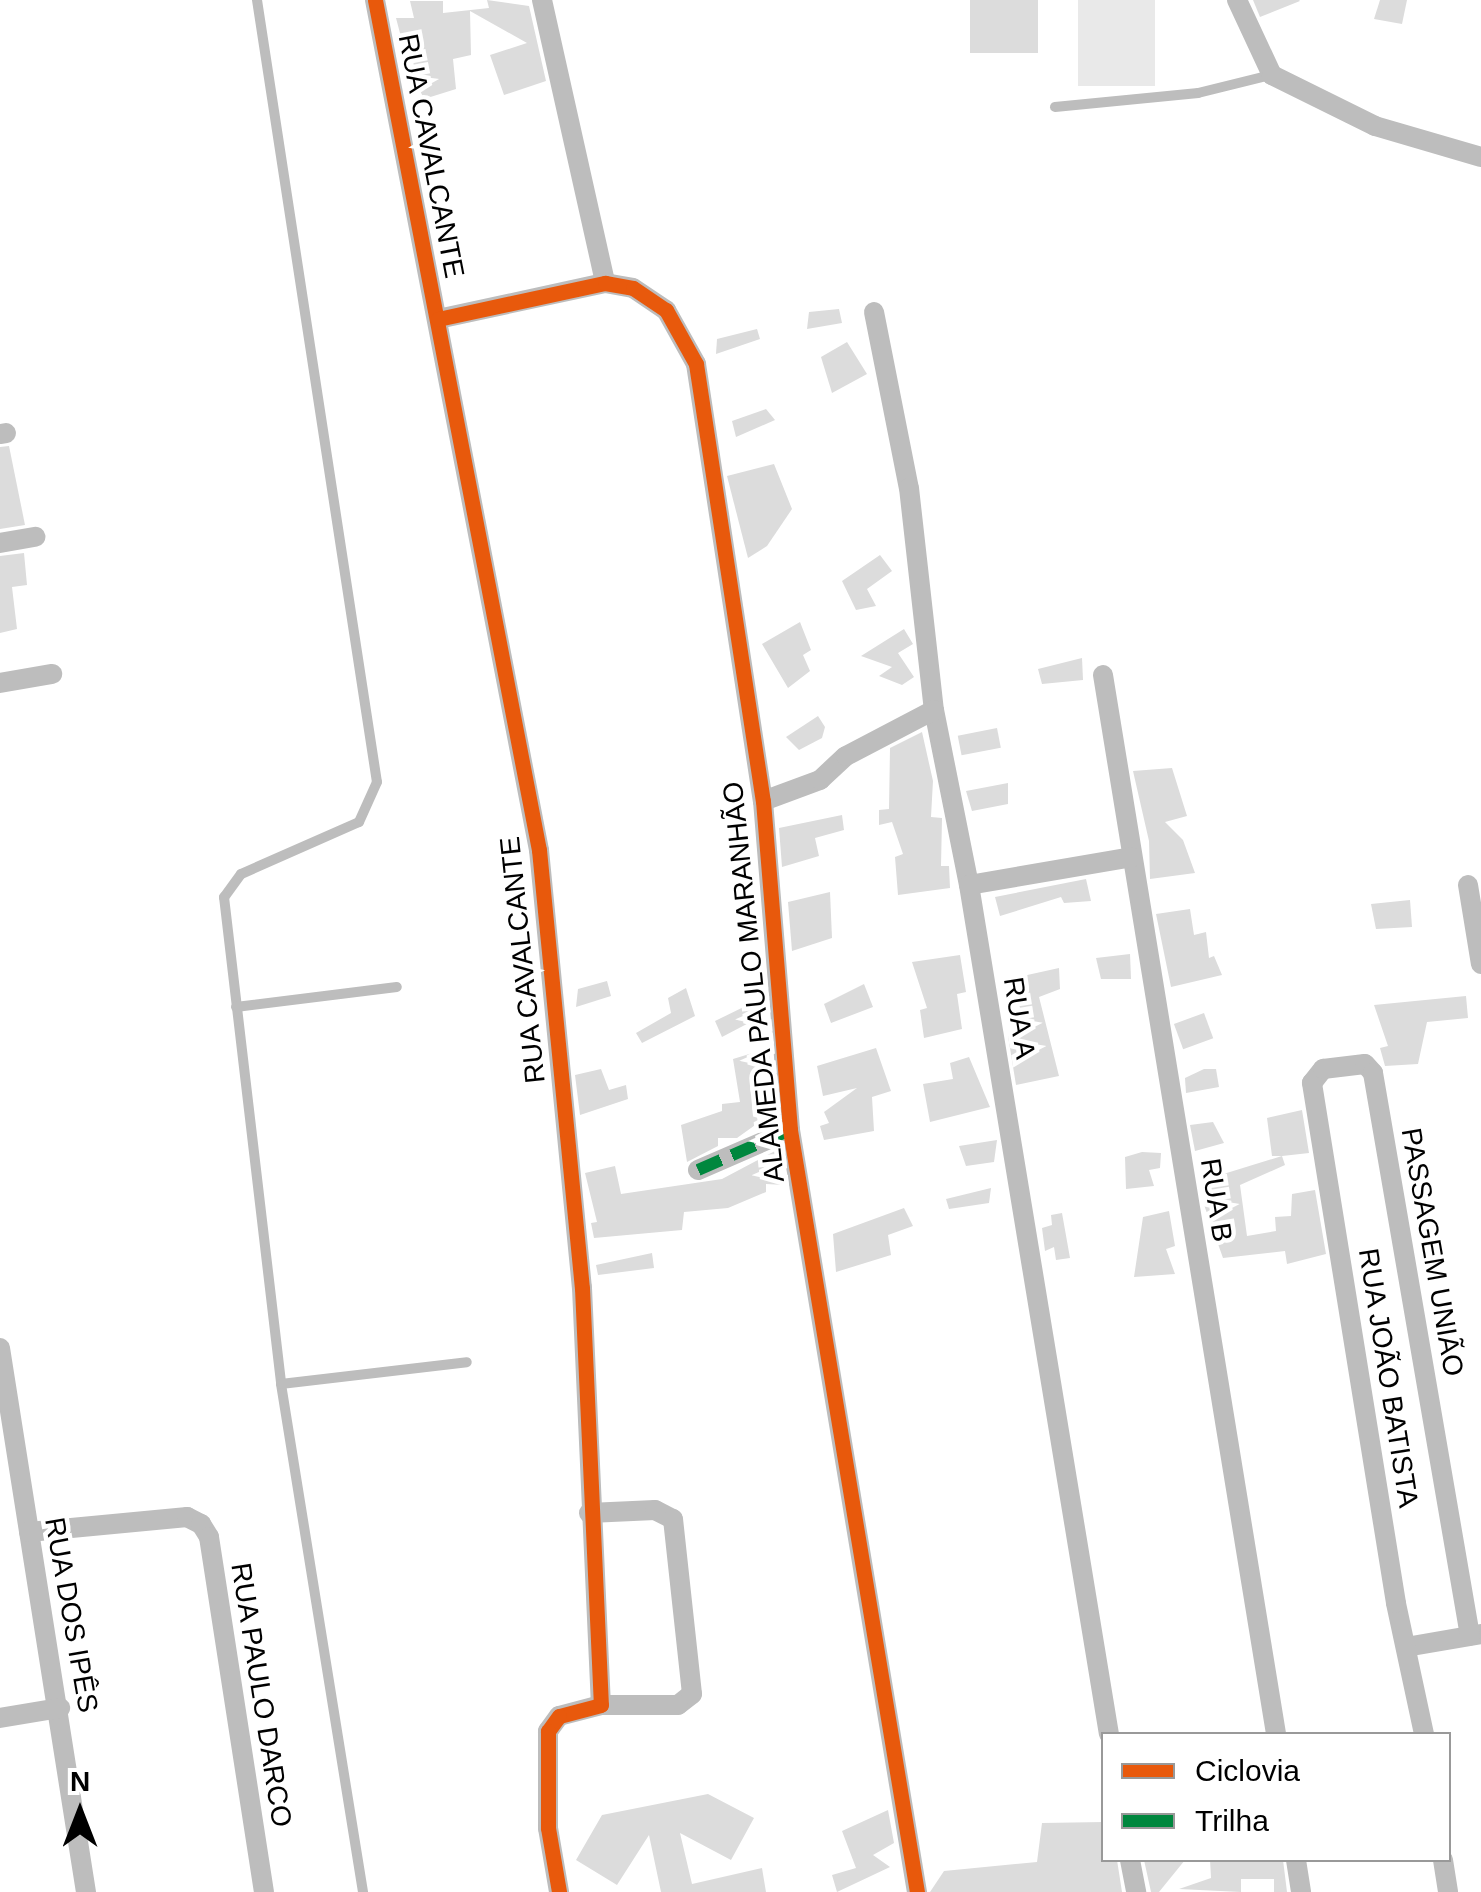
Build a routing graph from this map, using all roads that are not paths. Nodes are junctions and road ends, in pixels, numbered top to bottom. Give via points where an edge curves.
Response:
1 (257, 0) edge
2 (374, 0) edge
3 (542, 0) edge
4 (1238, 0) edge
5 (1272, 74) junction
6 (1055, 107) dead end
7 (1481, 157) edge
8 (605, 283) junction
9 (874, 312) dead end
10 (438, 319) junction
11 (35, 538) dead end
12 (0, 543) edge
13 (52, 674) dead end
14 (1103, 675) dead end
15 (0, 683) edge
16 (934, 710) junction
17 (763, 801) junction
18 (1132, 857) junction
19 (1468, 884) dead end
20 (970, 886) junction
21 (1481, 964) edge
22 (396, 986) dead end
23 (236, 1007) junction
24 (1358, 1064) joint
25 (790, 1130) junction
26 (698, 1170) dead end
27 (0, 1348) edge
28 (466, 1362) dead end
29 (281, 1384) junction
30 (588, 1513) junction
31 (28, 1532) junction
32 (1475, 1635) edge
33 (1406, 1647) junction
34 (602, 1705) junction
35 (60, 1708) junction
36 (0, 1718) edge
37 (1110, 1732) edge
38 (1276, 1732) edge
39 (1424, 1732) edge
40 (1130, 1862) edge
41 (1296, 1862) edge
42 (1443, 1862) edge
43 (86, 1892) edge
44 (264, 1892) edge
45 (362, 1892) edge
46 (560, 1892) edge
47 (917, 1892) edge
48 (1136, 1892) edge
49 (1302, 1892) edge
50 (1448, 1892) edge

1 - 23 lane via 377,782 359,822 230,884 224,897
2 - 10 street, RUA CAVALCANTE
3 - 8 street
4 - 5 street
5 - 6 lane via 1198,93
5 - 7 street via 1375,126
8 - 10 street
8 - 17 street, ALAMEDA PAULO MARANHÃO via 633,288 666,310 696,364
9 - 16 street, RUA A via 908,488
10 - 30 street, RUA CAVALCANTE via 539,850 582,1288
11 - 12 street
13 - 15 street
14 - 18 street, RUA B
16 - 17 street via 846,756 820,780
16 - 20 street, RUA A
17 - 25 street, ALAMEDA PAULO MARANHÃO
18 - 20 street
18 - 38 street, RUA B
19 - 21 street
20 - 37 street, RUA A
22 - 23 lane
23 - 29 lane
24 - 32 street, PASSAGEM UNIÃO via 1373,1072
24 - 33 street, RUA JOÃO BATISTA via 1323,1069 1312,1083
25 - 26 street
25 - 47 street, ALAMEDA PAULO MARANHÃO
27 - 31 street, RUA DOS IPÊS
28 - 29 lane
29 - 45 lane
30 - 34 street, RUA CAVALCANTE
30 - 34 street via 655,1510 673,1519 692,1694 678,1705
31 - 35 street, RUA DOS IPÊS
31 - 44 street, RUA PAULO DARCO via 186,1517 201,1524
32 - 33 street
33 - 39 street, RUA JOÃO BATISTA
34 - 46 street via 559,1716 548,1731 548,1828
35 - 36 street
35 - 43 street, RUA DOS IPÊS
40 - 48 street
41 - 49 street
42 - 50 street

